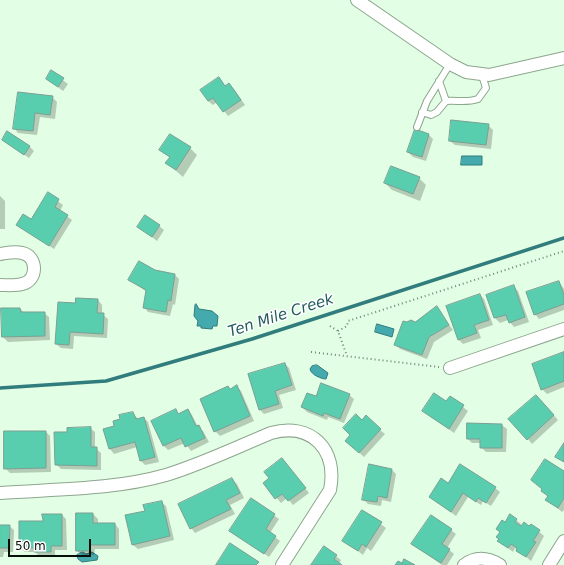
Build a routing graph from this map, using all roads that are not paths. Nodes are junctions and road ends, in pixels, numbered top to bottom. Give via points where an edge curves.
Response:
1 (357, 0) edge
2 (564, 58) edge
3 (450, 64) junction
4 (482, 75) junction
5 (439, 81) junction
6 (446, 101) junction
7 (422, 112) junction
8 (417, 127) dead end
9 (0, 254) edge
10 (0, 285) edge
11 (564, 329) edge
12 (450, 368) road end
13 (0, 493) edge
14 (564, 541) edge
15 (282, 565) edge
16 (464, 565) edge
17 (500, 565) edge
18 (549, 565) edge

1 - 3 street
2 - 4 street
3 - 4 street via 466,72
3 - 5 lane
4 - 6 lane via 486,88 478,99 468,102
5 - 6 lane
5 - 7 lane
6 - 7 lane via 437,112
7 - 8 lane
9 - 10 street via 26,254 33,262 34,268 27,282
11 - 12 street
13 - 15 street via 141,481 191,466 271,433 296,430 308,434 327,452 332,477 330,490
14 - 18 street
16 - 17 street via 477,558 492,560

